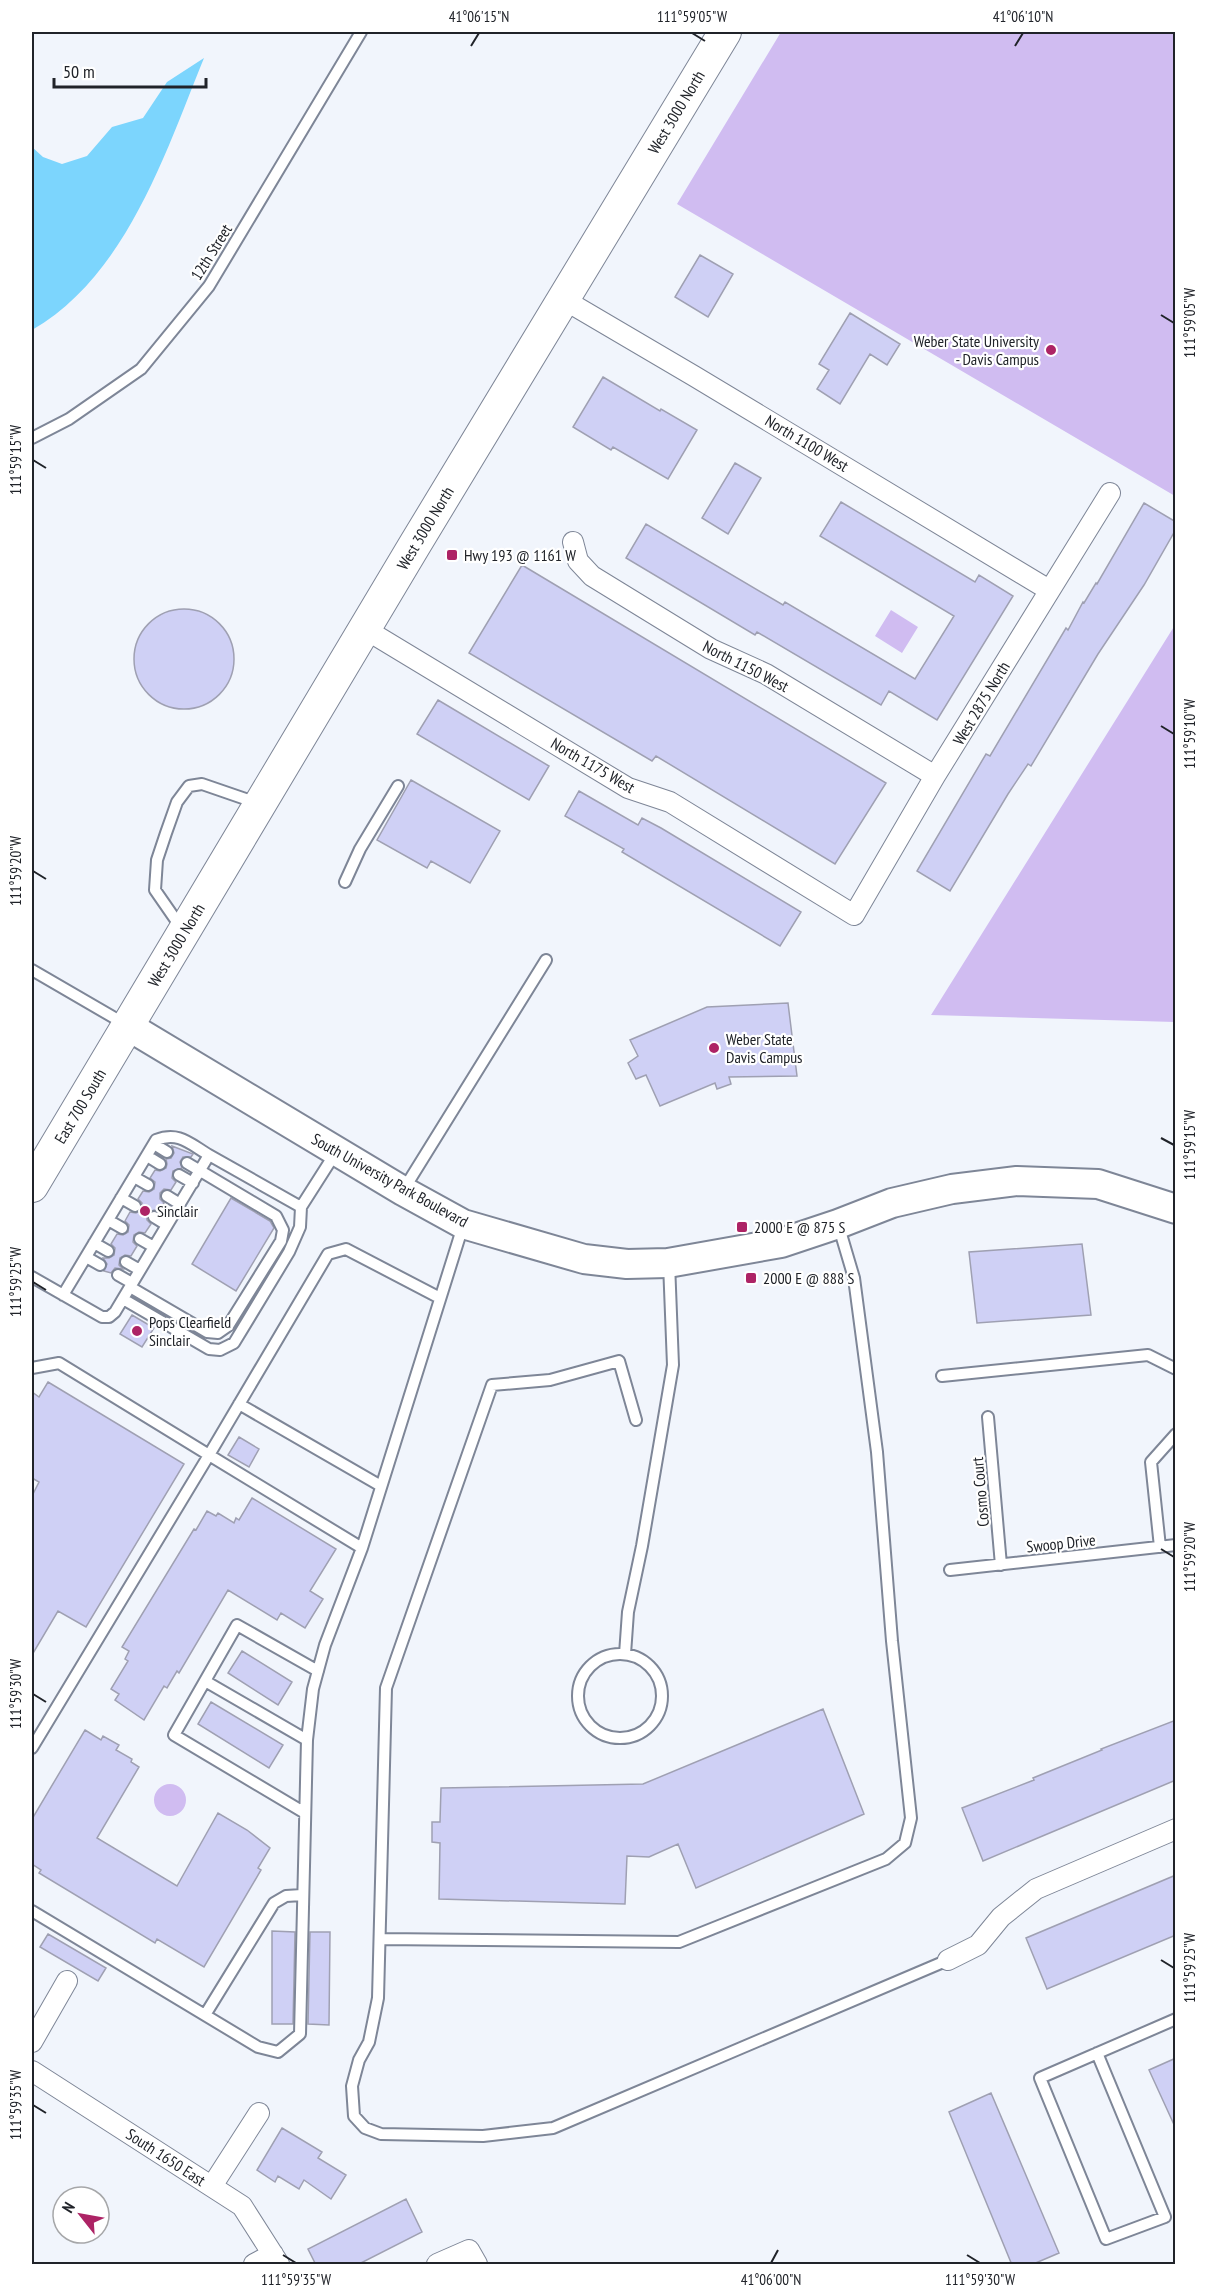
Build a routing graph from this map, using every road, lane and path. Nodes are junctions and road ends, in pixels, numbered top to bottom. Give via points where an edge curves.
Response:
1 (361, 32) edge
2 (725, 32) edge
3 (563, 299) junction
4 (32, 438) edge
5 (1110, 493) dead end
6 (573, 542) dead end
7 (1049, 590) junction
8 (365, 629) junction
9 (935, 776) junction
10 (398, 786) dead end
11 (260, 804) junction
12 (345, 882) dead end
13 (854, 915) joint
14 (184, 932) junction
15 (546, 960) dead end
16 (32, 970) edge
17 (128, 1026) junction
18 (154, 1144) junction
19 (336, 1151) junction
20 (167, 1152) dead end
21 (210, 1155) junction
22 (147, 1156) junction
23 (187, 1163) dead end
24 (160, 1164) dead end
25 (200, 1170) junction
26 (179, 1175) dead end
27 (134, 1177) junction
28 (193, 1183) junction
29 (148, 1185) dead end
30 (32, 1186) edge
31 (403, 1191) junction
32 (166, 1196) dead end
33 (121, 1198) junction
34 (180, 1204) junction
35 (135, 1206) dead end
36 (301, 1207) junction
37 (1176, 1209) edge
38 (154, 1217) dead end
39 (108, 1220) junction
40 (463, 1224) junction
41 (838, 1224) junction
42 (167, 1225) junction
43 (122, 1228) dead end
44 (140, 1239) dead end
45 (94, 1243) junction
46 (154, 1247) junction
47 (108, 1251) dead end
48 (86, 1257) junction
49 (126, 1262) dead end
50 (669, 1263) junction
51 (100, 1265) dead end
52 (140, 1270) junction
53 (118, 1275) dead end
54 (32, 1277) edge
55 (131, 1285) junction
56 (63, 1295) junction
57 (440, 1298) junction
58 (123, 1299) junction
59 (32, 1368) edge
60 (1176, 1369) edge
61 (942, 1376) dead end
62 (239, 1404) junction
63 (988, 1417) dead end
64 (636, 1420) dead end
65 (1176, 1434) edge
66 (208, 1455) junction
67 (381, 1486) junction
68 (1176, 1545) edge
69 (1160, 1547) junction
70 (362, 1548) junction
71 (1001, 1565) junction
72 (950, 1570) dead end
73 (625, 1654) junction
74 (318, 1671) junction
75 (205, 1681) junction
76 (307, 1740) junction
77 (32, 1748) edge
78 (304, 1813) junction
79 (1176, 1829) edge
80 (302, 1895) junction
81 (32, 1911) edge
82 (380, 1939) junction
83 (948, 1960) joint
84 (67, 1982) dead end
85 (205, 2015) junction
86 (1176, 2019) edge
87 (32, 2042) edge
88 (1097, 2053) junction
89 (33, 2076) edge
90 (259, 2114) dead end
91 (212, 2186) junction
92 (276, 2259) edge
93 (254, 2265) edge
94 (437, 2265) edge
95 (477, 2265) edge

1 - 4 lane, 12th Street via 210,286 141,369 69,419
2 - 3 main road, West 3000 North
3 - 7 street, North 1100 West
3 - 8 main road, West 3000 North
5 - 7 street, West 2875 North
6 - 9 street, North 1150 West via 578,561 592,576 711,649 766,674
7 - 9 street, West 2875 North
8 - 11 main road, West 3000 North
8 - 13 street, North 1175 West via 628,788 670,802
9 - 13 street, West 2875 North
10 - 12 lane
11 - 14 main road, West 3000 North
11 - 14 lane via 202,784 189,786 177,802 157,860 155,890
14 - 17 main road, West 3000 North
15 - 31 lane
16 - 17 lane
17 - 19 street, South University Park Boulevard
17 - 30 main road, East 700 South
18 - 20 lane
18 - 21 lane via 168,1136 180,1138
18 - 22 lane
19 - 31 street, South University Park Boulevard
19 - 36 lane
21 - 25 lane
21 - 36 lane
22 - 24 lane
22 - 27 lane
23 - 25 lane
25 - 28 lane
25 - 55 lane via 276,1216 283,1230 281,1241 228,1326 218,1333 207,1332
26 - 28 lane
27 - 29 lane
27 - 33 lane
28 - 34 lane
31 - 40 street, South University Park Boulevard
32 - 34 lane
33 - 35 lane
33 - 39 lane
34 - 42 lane
36 - 58 lane via 300,1227 289,1252 234,1343 220,1350 209,1349
37 - 41 street, South University Park Boulevard via 1098,1184 1017,1181 892,1203
38 - 42 lane
39 - 43 lane
39 - 45 lane
40 - 50 street, South University Park Boulevard via 584,1259
40 - 57 lane
41 - 50 street, South University Park Boulevard via 781,1243
41 - 82 lane via 854,1278 877,1452 911,1818 905,1843 886,1859 679,1942
42 - 46 lane
44 - 46 lane
45 - 47 lane
45 - 48 lane
46 - 52 lane
48 - 51 lane
48 - 56 lane
49 - 52 lane
50 - 73 lane via 673,1365 628,1612
52 - 55 lane
53 - 55 lane
54 - 56 lane
55 - 58 lane
56 - 58 lane via 102,1317 109,1317
57 - 62 lane via 346,1249 328,1254
57 - 67 lane
59 - 66 lane via 59,1363
60 - 61 lane via 1148,1354
62 - 66 lane
62 - 67 lane
63 - 71 lane, Cosmo Court
64 - 82 lane via 619,1361 550,1380 492,1385 386,1688
65 - 69 lane via 1151,1462
66 - 70 lane
66 - 77 lane
67 - 70 lane
68 - 69 lane, Swoop Drive
69 - 71 lane, Swoop Drive
70 - 74 lane
71 - 72 lane, Swoop Drive
73 - 73 lane via 597,1661 580,1684 578,1699 582,1713 589,1725 609,1737 638,1735 650,1726 662,1704 662,1690 654,1671 644,1661
74 - 75 lane via 237,1626
74 - 76 lane
75 - 76 lane
75 - 78 lane via 174,1735
76 - 78 lane
78 - 80 lane
79 - 83 street via 1036,1889 1001,1917 978,1945
80 - 85 lane via 286,1896 274,1903
80 - 85 lane via 300,2034 278,2052 258,2047
81 - 85 lane
82 - 83 lane via 378,1998 369,2042 352,2086 354,2116 365,2128 381,2134 483,2136 554,2128
84 - 87 street
86 - 88 lane
88 - 88 lane via 1040,2078 1106,2239 1165,2217
89 - 91 street, South 1650 East
90 - 91 street
91 - 92 street, South 1650 East via 242,2206
92 - 93 street
94 - 95 street via 469,2250

